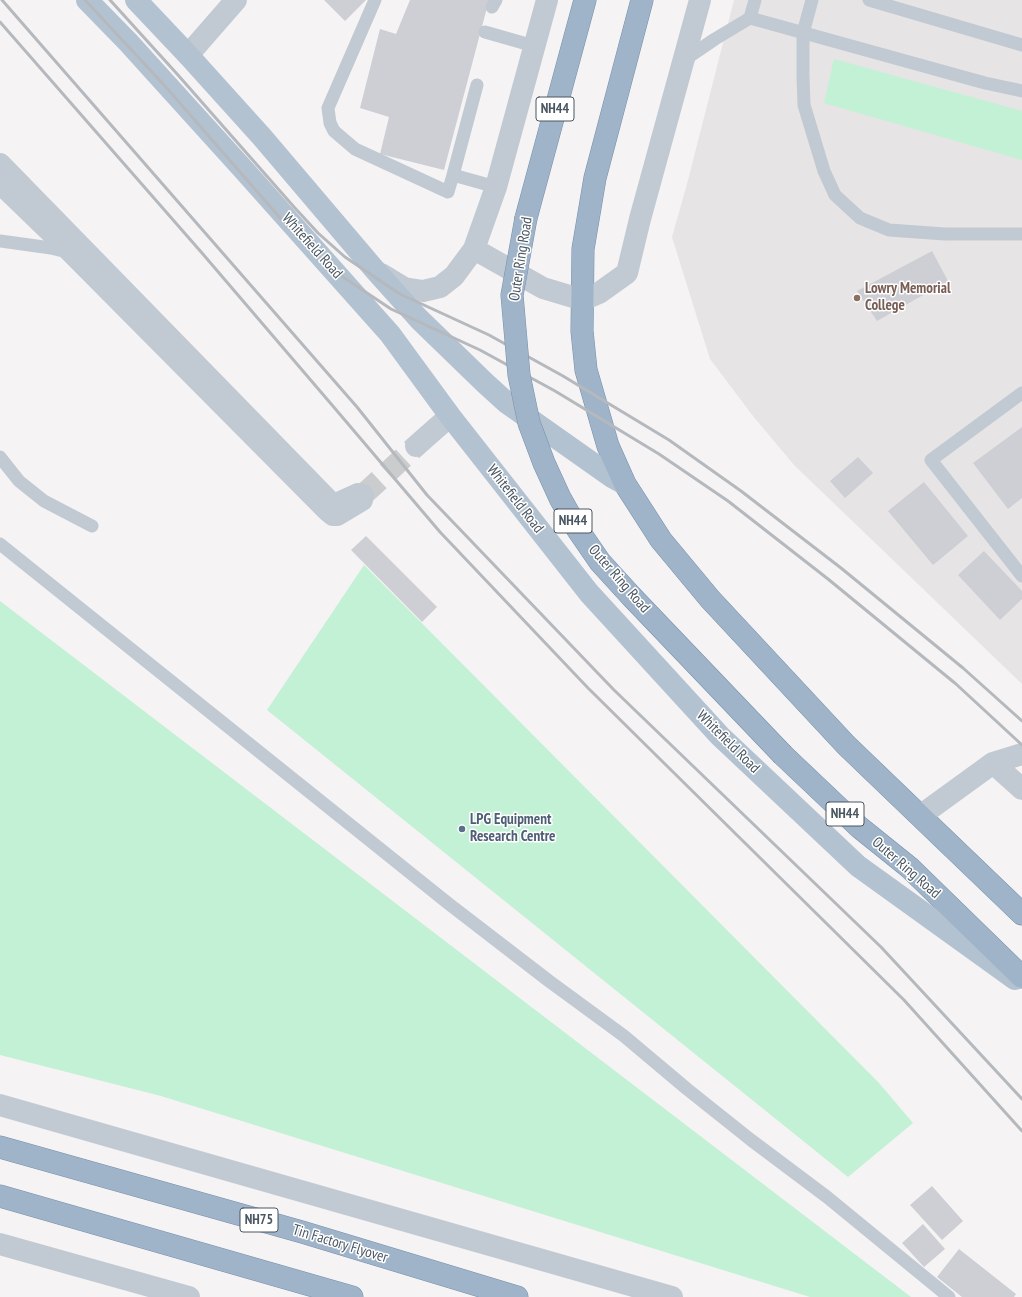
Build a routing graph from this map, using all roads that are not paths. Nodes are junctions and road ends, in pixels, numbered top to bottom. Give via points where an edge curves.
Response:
1 (87, 0) edge
2 (136, 0) edge
3 (236, 0) edge
4 (375, 0) edge
5 (547, 0) edge
6 (585, 0) edge
7 (642, 0) edge
8 (700, 0) edge
9 (755, 0) edge
10 (812, 0) edge
11 (869, 0) edge
12 (750, 18) junction
13 (485, 32) dead end
14 (803, 33) junction
15 (534, 46) junction
16 (1022, 46) edge
17 (188, 54) junction
18 (684, 60) junction
19 (477, 85) dead end
20 (1022, 91) edge
21 (0, 164) edge
22 (453, 174) junction
23 (0, 183) edge
24 (496, 187) junction
25 (1022, 234) edge
26 (0, 240) edge
27 (75, 249) junction
28 (474, 249) junction
29 (375, 270) junction
30 (583, 300) junction
31 (1022, 393) edge
32 (450, 416) junction
33 (416, 446) tunnel mouth
34 (0, 457) edge
35 (625, 484) junction
36 (92, 526) dead end
37 (0, 544) edge
38 (1022, 576) edge
39 (1022, 754) edge
40 (993, 763) junction
41 (1022, 789) edge
42 (920, 816) junction
43 (1022, 914) edge
44 (1022, 977) edge
45 (1022, 984) edge
46 (0, 1105) edge
47 (0, 1148) edge
48 (0, 1196) edge
49 (0, 1244) edge
50 (189, 1297) edge
51 (352, 1297) edge
52 (517, 1297) edge
53 (672, 1297) edge
54 (949, 1297) edge

1 - 32 main road, Whitefield Road via 238,163 390,334
2 - 17 main road, Whitefield Road
3 - 17 street
4 - 22 lane via 328,108 330,123 334,131 355,150 448,192
5 - 15 street
6 - 44 highway, Outer Ring Road / NH44, bridge via 526,218 512,296 520,375 529,423 544,463 578,530 600,562 783,755 859,827 910,868
7 - 30 highway via 595,178 583,249
8 - 18 street
9 - 12 lane
10 - 14 lane
11 - 16 lane
12 - 14 lane
12 - 18 lane
13 - 15 lane
14 - 20 lane
14 - 25 lane via 804,105 824,171 835,195 860,218 889,230 945,234
15 - 24 street
17 - 29 main road, Whitefield Road
18 - 30 street via 627,273 599,293
19 - 22 lane
21 - 27 street
22 - 24 lane
23 - 27 street
24 - 28 street
26 - 27 lane
27 - 27 street via 330,502 336,504 358,494 363,495 362,500 337,515 327,510
28 - 29 street via 454,276 440,287 422,291 404,288
28 - 30 street via 543,288
29 - 35 main road, Whitefield Road via 419,318 507,403
30 - 35 highway via 582,331 586,370 608,446
31 - 38 lane via 931,460
32 - 33 street
32 - 45 main road, Whitefield Road via 589,593 720,736 858,866
34 - 36 lane via 19,481 44,500
35 - 42 highway via 661,540 710,599 846,745
37 - 54 lane via 443,899 624,1036
39 - 40 street
40 - 41 street
40 - 42 street
42 - 43 highway
46 - 53 street
47 - 52 highway, Tin Factory Flyover / NH75 via 302,1232
48 - 51 highway
49 - 50 street

